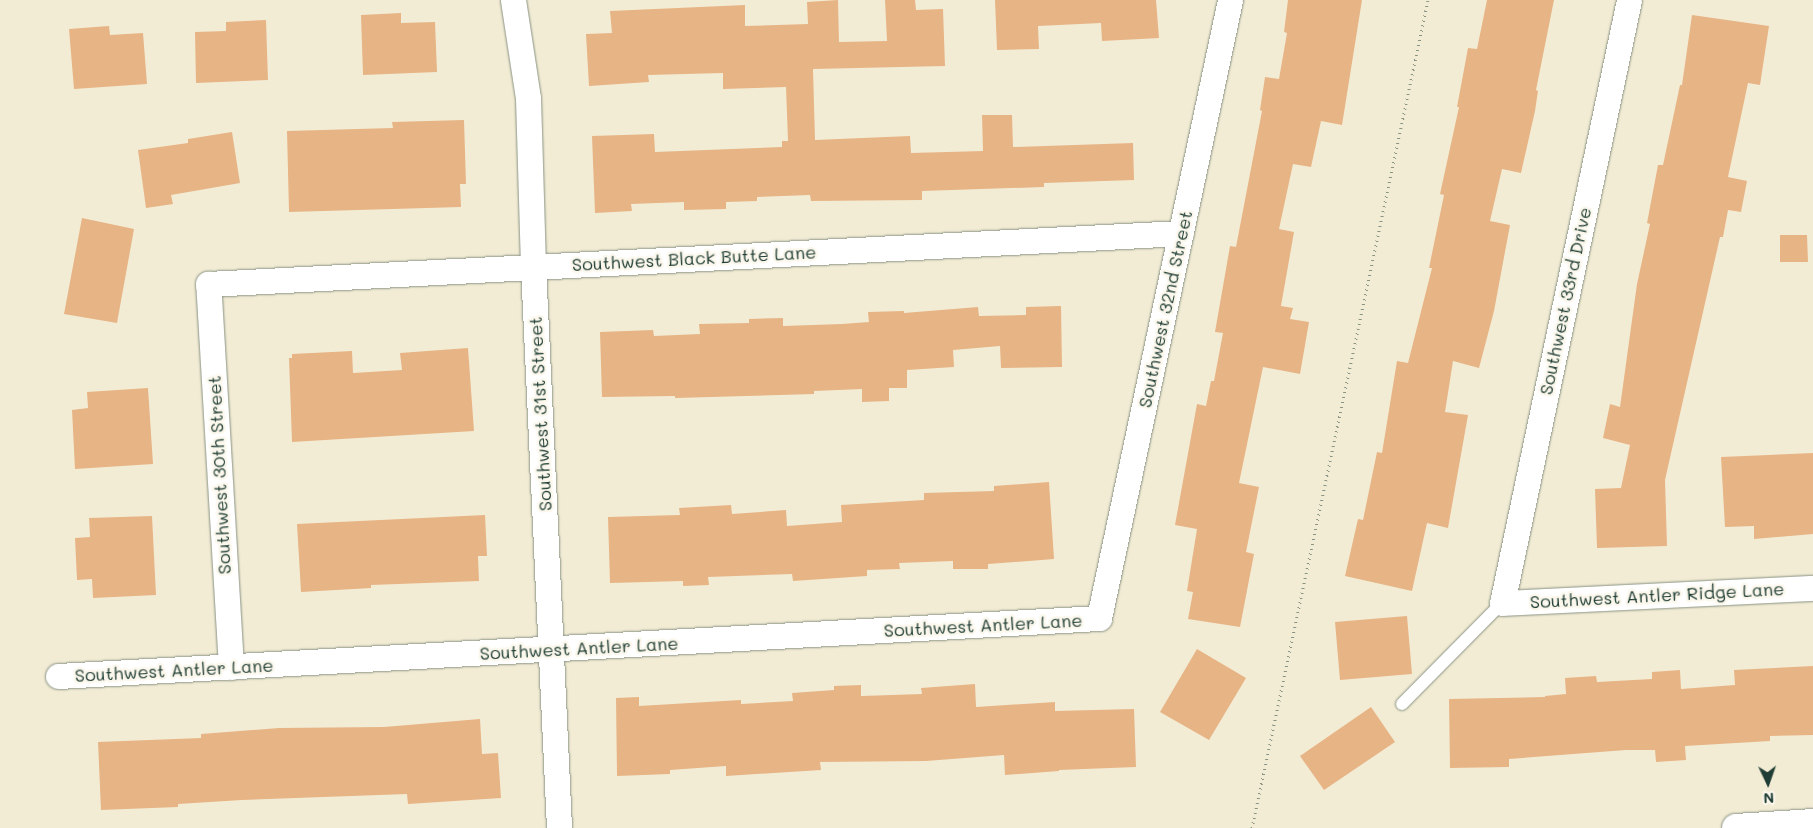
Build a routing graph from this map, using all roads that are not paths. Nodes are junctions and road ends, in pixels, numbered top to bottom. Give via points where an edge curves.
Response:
1 (513, 0) edge
2 (1230, 0) edge
3 (1629, 0) edge
4 (1181, 233) junction
5 (533, 266) junction
6 (208, 284) joint
7 (1813, 588) edge
8 (1502, 602) junction
9 (1099, 618) joint
10 (551, 650) junction
11 (231, 667) junction
12 (58, 676) dead end
13 (1402, 704) dead end
14 (1813, 823) edge
15 (559, 828) edge
16 (1736, 828) edge

1 - 5 street, Southwest 31st Street via 528,98
2 - 4 street, Southwest 32nd Street
3 - 8 street, Southwest 33rd Drive
4 - 5 street, Southwest Black Butte Lane
4 - 9 street, Southwest 32nd Street
5 - 6 street, Southwest Black Butte Lane
5 - 10 street, Southwest 31st Street
6 - 11 street, Southwest 30th Street
7 - 8 street, Southwest Antler Ridge Lane
8 - 13 lane
9 - 10 street, Southwest Antler Lane
10 - 11 street, Southwest Antler Lane
10 - 15 street, Southwest 31st Street
11 - 12 street, Southwest Antler Lane
14 - 16 street

